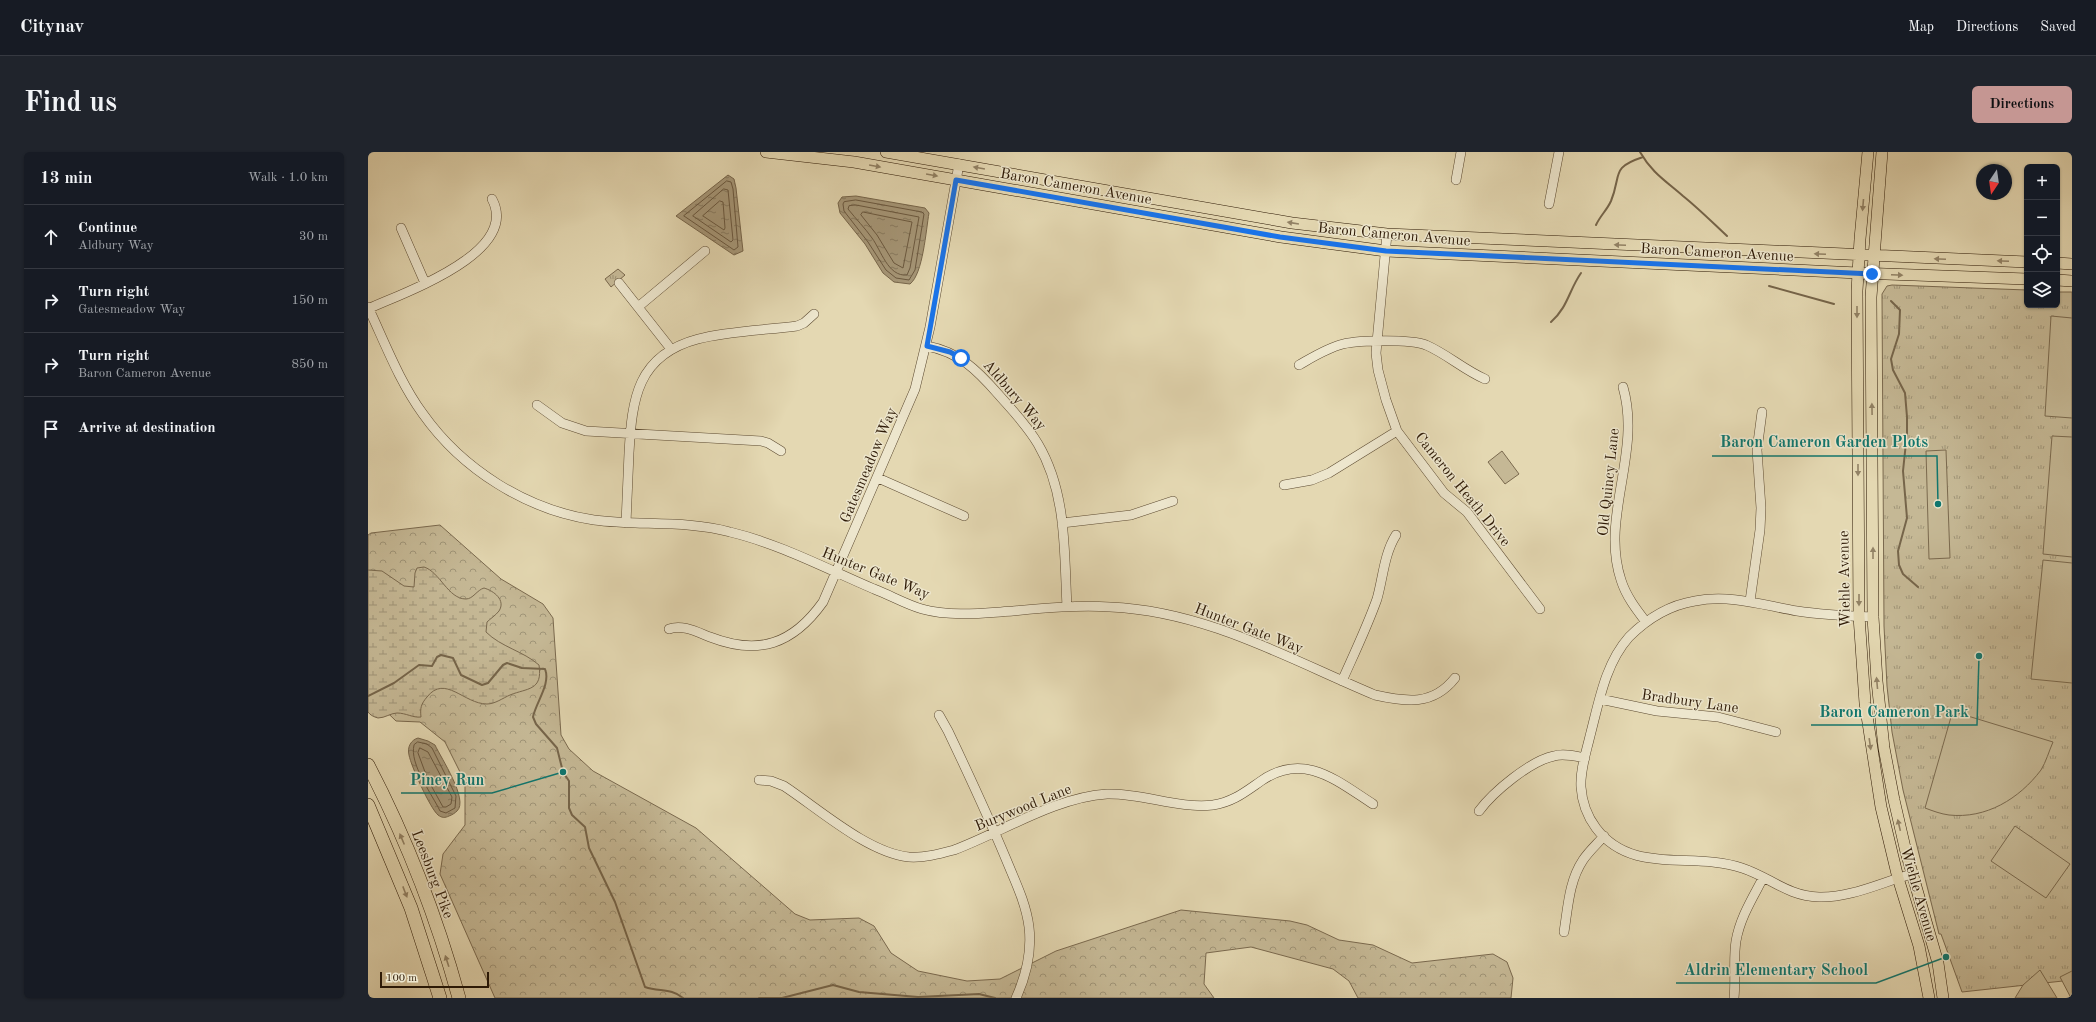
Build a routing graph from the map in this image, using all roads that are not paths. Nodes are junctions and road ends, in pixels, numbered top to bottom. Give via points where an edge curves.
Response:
1 (766, 152) edge
2 (886, 152) edge
3 (1461, 152) edge
4 (1559, 152) edge
5 (1868, 152) edge
6 (1882, 152) edge
7 (958, 164) junction
8 (956, 180) junction
9 (1456, 180) dead end
10 (492, 199) dead end
11 (1550, 204) dead end
12 (401, 228) dead end
13 (1387, 234) junction
14 (705, 251) dead end
15 (1386, 251) junction
16 (1859, 256) junction
17 (1873, 257) junction
18 (2024, 262) edge
19 (2060, 263) edge
20 (2072, 264) edge
21 (1858, 274) junction
22 (1872, 274) junction
23 (2024, 279) edge
24 (2060, 280) edge
25 (2072, 280) edge
26 (425, 283) junction
27 (619, 283) dead end
28 (638, 307) junction
29 (368, 308) edge
30 (814, 314) dead end
31 (1376, 342) junction
32 (927, 346) junction
33 (671, 349) junction
34 (1299, 365) dead end
35 (1485, 379) dead end
36 (1623, 387) dead end
37 (537, 405) dead end
38 (1762, 412) dead end
39 (1397, 430) junction
40 (630, 434) junction
41 (781, 451) dead end
42 (878, 478) junction
43 (1284, 485) dead end
44 (1173, 501) dead end
45 (964, 516) dead end
46 (626, 523) junction
47 (1062, 523) junction
48 (1396, 535) dead end
49 (836, 573) junction
50 (1750, 601) junction
51 (1067, 607) junction
52 (1540, 609) dead end
53 (1859, 616) junction
54 (1873, 617) junction
55 (1646, 622) junction
56 (669, 629) dead end
57 (1455, 678) dead end
58 (1342, 681) junction
59 (1600, 698) junction
60 (939, 716) dead end
61 (1776, 732) dead end
62 (1585, 758) junction
63 (368, 765) edge
64 (759, 780) dead end
65 (1373, 804) dead end
66 (368, 805) edge
67 (1479, 811) dead end
68 (995, 832) junction
69 (1604, 836) junction
70 (1912, 874) junction
71 (1763, 878) junction
72 (1898, 878) junction
73 (1564, 932) dead end
74 (440, 998) edge
75 (459, 998) edge
76 (1016, 998) edge
77 (1734, 998) edge
78 (1929, 998) edge
79 (1943, 998) edge

1 -> 8 main road, Baron Cameron Avenue via 854,162
2 - 7 main road, Baron Cameron Avenue
3 - 9 street
4 - 11 street
5 -> 16 main road, Wiehle Avenue
6 - 17 main road, Wiehle Avenue
7 - 8 street, Gatesmeadow Way
13 -> 7 main road, Baron Cameron Avenue via 1292,223
8 - 15 main road, Baron Cameron Avenue via 1280,237
8 - 32 street, Gatesmeadow Way
10 - 26 street via 497,213 487,239 458,267
12 - 26 street
13 - 15 street, Cameron Heath Drive
16 -> 13 main road, Baron Cameron Avenue
14 - 28 street
15 - 21 main road, Baron Cameron Avenue
15 - 31 street, Cameron Heath Drive
16 - 17 main road, Baron Cameron Avenue
16 - 21 main road, Wiehle Avenue
18 -> 17 main road, Baron Cameron Avenue
17 - 22 main road, Wiehle Avenue
19 - 20 main road
21 - 22 main road, Baron Cameron Avenue
21 -> 53 main road, Wiehle Avenue
22 -> 23 main road, Baron Cameron Avenue
54 -> 22 main road, Wiehle Avenue
24 - 25 main road
26 - 29 street
27 - 28 street
28 - 33 street
29 - 46 street, Hunter Gate Way via 402,381 434,429 459,455 497,484 534,503 578,517
30 - 33 street via 797,326 702,338
31 - 34 street via 1344,344 1322,352
31 - 35 street via 1403,341 1424,344
31 - 39 street, Cameron Heath Drive via 1378,370
32 - 42 street, Gatesmeadow Way via 916,389
32 - 47 street, Aldbury Way via 950,352 970,365 1025,425 1052,472 1060,502
33 - 40 street via 654,364 639,386 632,410
36 - 55 street, Old Quincy Lane via 1629,422 1628,449 1616,522 1616,552 1621,581
37 - 40 street via 562,423 574,428 595,433
38 - 50 street via 1757,450 1760,530
39 - 43 street via 1329,473 1312,480
39 - 52 street, Cameron Heath Drive via 1444,493 1467,512
40 - 41 street via 761,440
40 - 46 street
42 - 45 street
42 - 49 street, Gatesmeadow Way
44 - 47 street via 1131,515
46 - 49 street, Hunter Gate Way via 701,526 729,531 763,542
47 - 51 street, Aldbury Way
48 - 58 street via 1390,545 1369,620
49 - 51 street, Hunter Gate Way via 922,609 953,614
49 - 56 street, Gatesmeadow Way via 812,619 796,633 774,642 741,646 687,629
50 - 53 street via 1818,614
50 - 55 street via 1694,601 1667,609
51 - 58 street, Hunter Gate Way via 1138,609 1203,622
53 - 54 street
53 -> 72 main road, Wiehle Avenue via 1870,742 1881,808
70 -> 54 main road, Wiehle Avenue via 1884,748
55 - 59 street via 1620,650
57 - 58 street, Hunter Gate Way via 1446,689 1433,697 1414,700 1396,700 1375,695
59 - 61 street, Bradbury Lane via 1657,711 1718,717
59 - 62 street
60 - 68 street
62 - 67 street via 1561,755 1542,760 1522,772
62 - 69 street via 1581,776 1582,798 1590,819
75 -> 63 highway, Leesburg Pike via 436,924 415,869
64 - 68 street, Burywood Lane via 784,786 872,845 897,855 935,855 960,848
65 - 68 street, Burywood Lane via 1323,773 1292,769 1271,775 1238,797 1220,804 1183,803 1124,794 1090,796 1064,803
66 -> 74 highway via 411,908
68 - 76 street via 1023,900 1029,929 1028,960
69 - 71 street via 1622,850 1641,858 1740,867
69 - 73 street via 1583,860 1576,873
70 - 72 street
70 - 79 main road, Wiehle Avenue via 1938,963
71 - 72 street via 1793,893 1820,897 1843,895
71 - 77 street via 1745,910 1740,925 1735,951
72 - 78 main road, Wiehle Avenue via 1920,946

